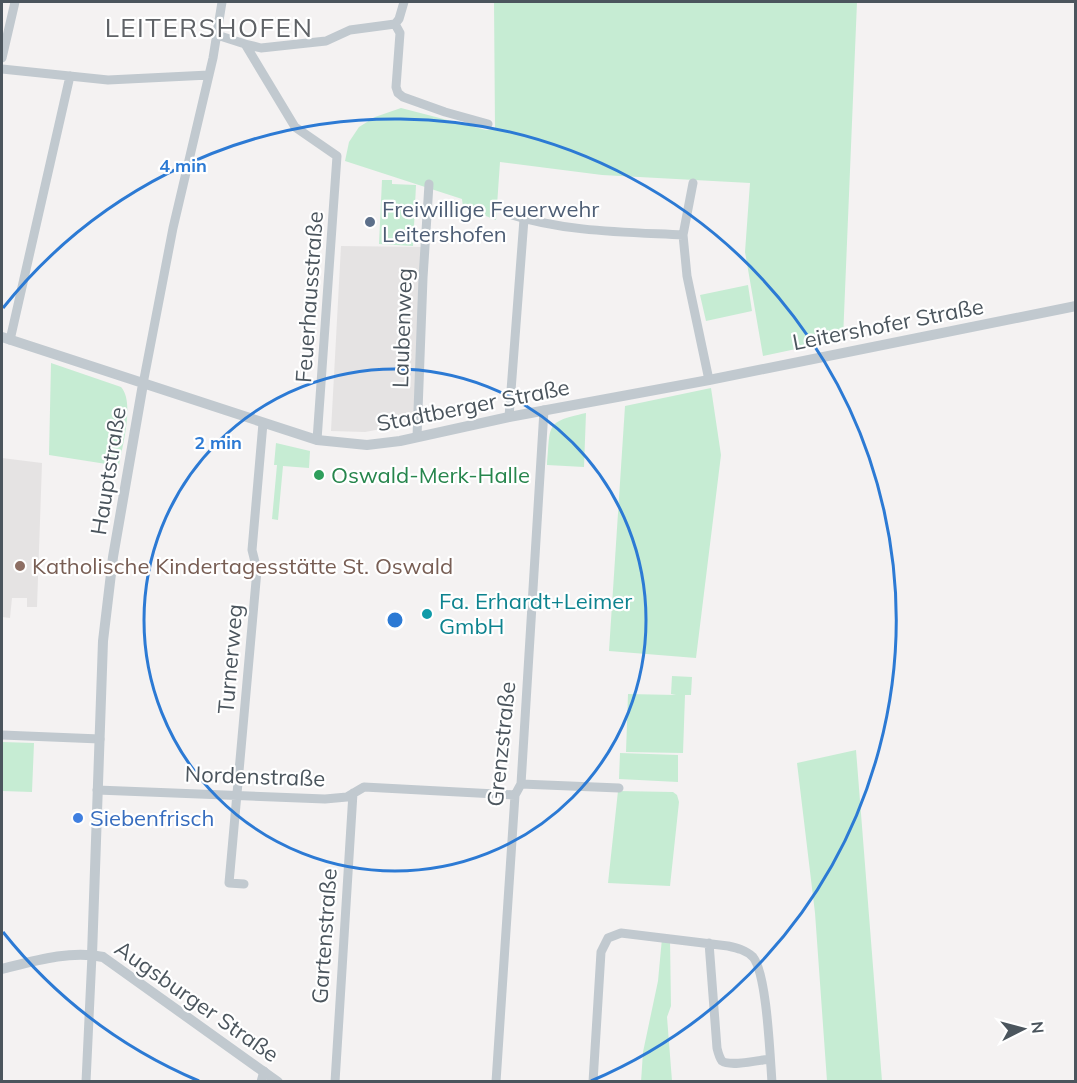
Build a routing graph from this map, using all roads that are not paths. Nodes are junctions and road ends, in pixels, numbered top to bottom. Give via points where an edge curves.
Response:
1 (15, 2) edge
2 (222, 2) edge
3 (404, 2) edge
4 (394, 24) junction
5 (217, 34) junction
6 (245, 44) junction
7 (2, 58) edge
8 (2, 69) edge
9 (70, 75) junction
10 (209, 75) junction
11 (488, 124) dead end
12 (693, 183) dead end
13 (429, 184) dead end
14 (509, 214) dead end
15 (524, 219) junction
16 (683, 235) junction
17 (1076, 306) edge
18 (6, 339) edge
19 (709, 380) junction
20 (142, 384) junction
21 (544, 410) junction
22 (509, 417) junction
23 (263, 423) junction
24 (417, 437) junction
25 (317, 440) junction
26 (2, 735) edge
27 (100, 739) junction
28 (521, 784) junction
29 (619, 788) dead end
30 (98, 790) junction
31 (353, 793) junction
32 (237, 795) junction
33 (515, 795) junction
34 (244, 884) dead end
35 (709, 943) junction
36 (92, 955) junction
37 (2, 969) edge
38 (770, 1059) junction
39 (263, 1076) edge
40 (86, 1082) edge
41 (278, 1082) edge
42 (335, 1082) edge
43 (496, 1082) edge
44 (593, 1082) edge
45 (772, 1082) edge

1 - 7 street
2 - 5 street, Hauptstraße
3 - 4 street
4 - 6 street via 351,30 326,41 261,48
4 - 11 street via 400,33 398,93
5 - 6 street
5 - 10 street, Hauptstraße
6 - 25 street, Feuerhausstraße via 295,127 337,156
8 - 9 street
9 - 10 street via 108,80
9 - 18 street
10 - 20 street, Hauptstraße via 172,228
12 - 16 street
13 - 24 street, Laubenweg
14 - 15 street
15 - 16 street via 592,230
15 - 22 street
16 - 19 street via 687,276
17 - 19 street, Leitershofer Straße
18 - 20 street, Stadtberger Straße
19 - 21 street, Stadtberger Straße
20 - 23 street, Stadtberger Straße
20 - 27 street, Hauptstraße via 105,615
21 - 22 street, Stadtberger Straße
21 - 28 street, Grenzstraße
22 - 24 street, Stadtberger Straße
23 - 25 street, Stadtberger Straße
23 - 32 street, Turnerweg via 252,550 257,570
24 - 25 street, Stadtberger Straße via 367,445
26 - 27 street
27 - 30 street, Hauptstraße
28 - 29 street
28 - 33 street, Grenzstraße
30 - 32 street, Nordenstraße
30 - 36 street, Hauptstraße
31 - 32 street, Nordenstraße via 340,799
31 - 33 street, Nordenstraße via 364,787
31 - 42 street, Gartenstraße
32 - 34 street, Turnerweg via 229,883
33 - 43 street, Grenzstraße
35 - 38 street via 742,949 757,963
35 - 38 street via 720,1059 733,1063
35 - 44 street via 621,933 608,938 601,952
36 - 37 street via 36,960
36 - 39 street, Augsburger Straße via 121,969
36 - 40 street
38 - 45 street
39 - 41 street, Augsburger Straße

